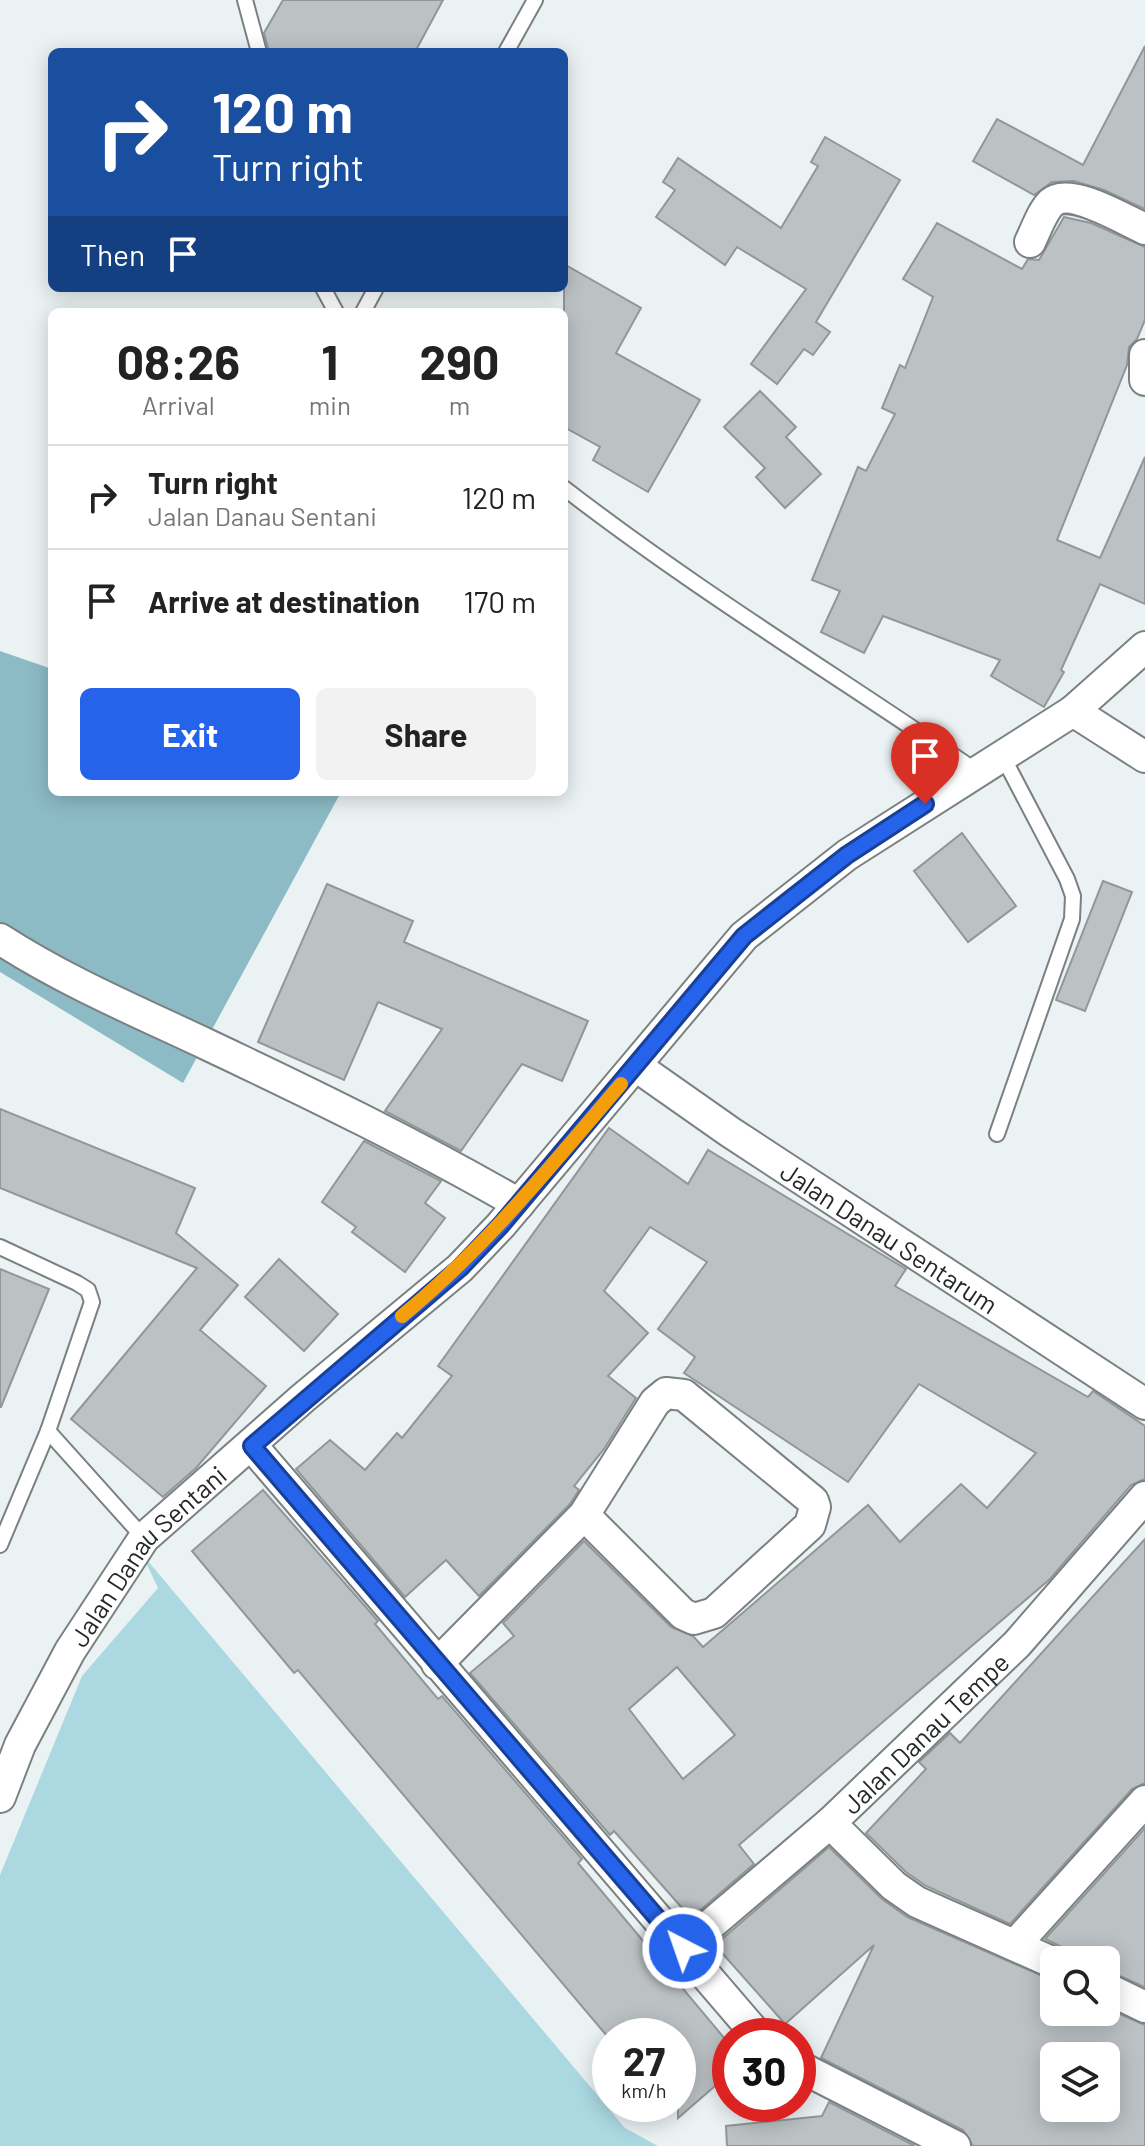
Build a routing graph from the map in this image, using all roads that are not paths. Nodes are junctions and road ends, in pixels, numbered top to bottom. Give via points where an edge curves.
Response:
1 (245, 0) edge
2 (535, 0) edge
3 (258, 48) edge
4 (508, 48) edge
5 (1145, 229) edge
6 (1030, 242) dead end
7 (1145, 355) edge
8 (1145, 380) edge
9 (568, 491) edge
10 (1145, 647) edge
11 (1073, 711) junction
12 (1145, 757) edge
13 (989, 763) junction
14 (0, 939) edge
15 (636, 1066) junction
16 (997, 1134) dead end
17 (519, 1204) junction
18 (0, 1247) edge
19 (1145, 1404) edge
20 (48, 1431) junction
21 (252, 1446) junction
22 (1145, 1497) edge
23 (584, 1515) junction
24 (144, 1538) junction
25 (0, 1545) edge
26 (437, 1664) junction
27 (0, 1797) edge
28 (1143, 1806) edge
29 (830, 1823) junction
30 (1015, 1945) junction
31 (683, 1948) junction
32 (1040, 1957) edge
33 (1120, 1995) edge
34 (1145, 2007) edge
35 (743, 2018) edge
36 (816, 2075) edge
37 (955, 2146) edge

1 - 3 lane
2 - 4 lane
5 - 6 street via 1074,197 1058,198
7 - 8 street
9 - 13 lane via 656,559 923,732
10 - 11 street, Jalan Danau Sentani
11 - 12 street
11 - 13 street, Jalan Danau Sentani
13 - 15 street, Jalan Danau Sentani via 847,855 744,936
13 - 16 lane via 1067,879 1073,896 1072,919
14 - 17 street via 34,961 411,1142
15 - 17 street, Jalan Danau Sentani
15 - 19 street, Jalan Danau Sentarum
17 - 21 street, Jalan Danau Sentani via 460,1268
18 - 20 lane via 77,1283 88,1290 92,1302
20 - 24 lane
20 - 25 lane
21 - 24 street, Jalan Danau Sentani
21 - 26 street
22 - 29 street, Jalan Danau Tempe via 1017,1644
23 - 23 street via 655,1402 666,1393 684,1395 815,1507 810,1525 714,1613 694,1619
23 - 26 street
24 - 27 street, Jalan Danau Sentani via 70,1651 20,1745
26 - 31 street
28 - 30 street
29 - 30 street via 917,1902
29 - 31 street, Jalan Danau Tempe
30 - 32 street
31 - 35 street
33 - 34 street
36 - 37 street

